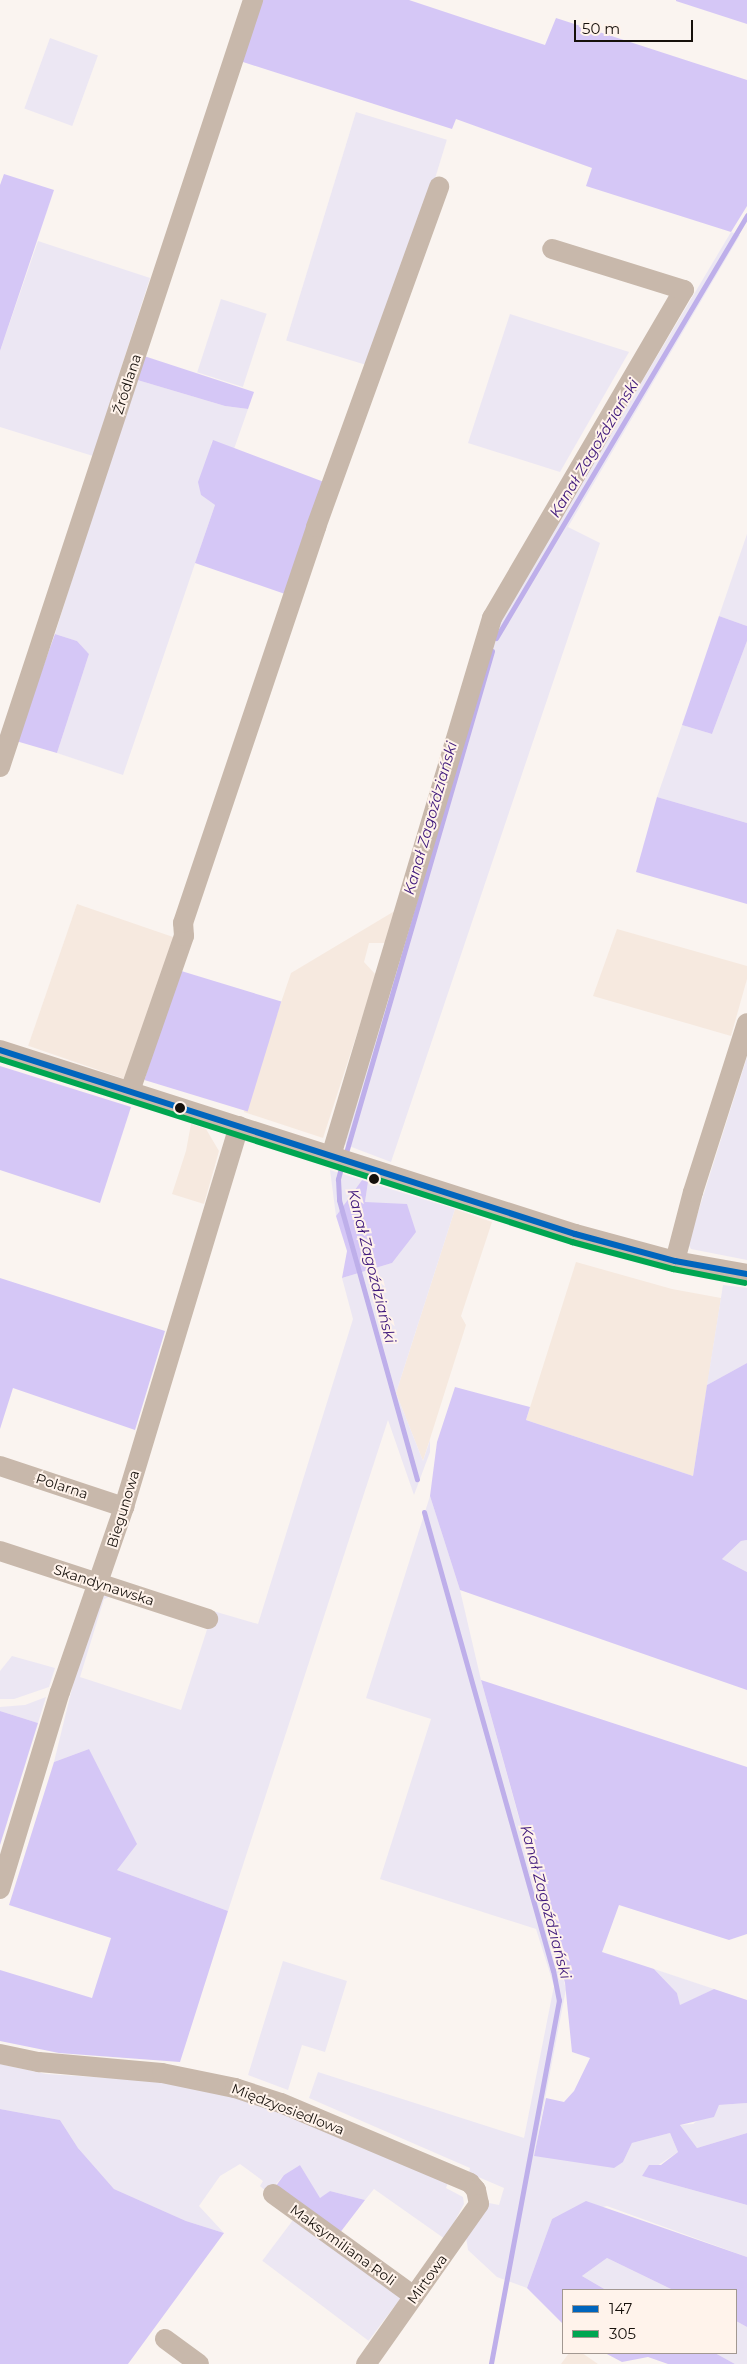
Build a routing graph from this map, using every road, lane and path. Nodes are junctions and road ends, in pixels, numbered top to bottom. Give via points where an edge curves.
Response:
1 (253, 0) edge
2 (439, 187) dead end
3 (552, 249) dead end
4 (0, 767) edge
5 (747, 1023) edge
6 (0, 1050) edge
7 (130, 1091) junction
8 (239, 1126) junction
9 (341, 1159) junction
10 (675, 1261) junction
11 (747, 1274) edge
12 (0, 1466) edge
13 (124, 1506) junction
14 (0, 1551) edge
15 (100, 1583) junction
16 (208, 1619) dead end
17 (0, 1889) edge
18 (0, 2054) edge
19 (476, 2190) joint
20 (273, 2194) dead end
21 (414, 2296) junction
22 (165, 2339) dead end
23 (199, 2364) edge
24 (366, 2364) edge

1 - 4 street, Źródlana
2 - 7 street via 316,527 183,923 184,936
3 - 9 street via 684,290 492,618
5 - 10 street via 693,1192
6 - 7 street
7 - 8 street
8 - 9 street
8 - 13 street, Biegunowa
9 - 10 street via 567,1231
10 - 11 street
12 - 13 street, Polarna
13 - 15 street, Biegunowa
14 - 15 street, Skandynawska
15 - 16 street, Skandynawska
15 - 17 street, Biegunowa via 92,1597 60,1692
18 - 19 street, Międzyosiedlowa via 48,2064 162,2073 235,2088 281,2103 470,2183
19 - 21 street, Mirtowa via 478,2204
20 - 21 street, Maksymiliana Roli
21 - 24 street, Mirtowa
22 - 23 street

